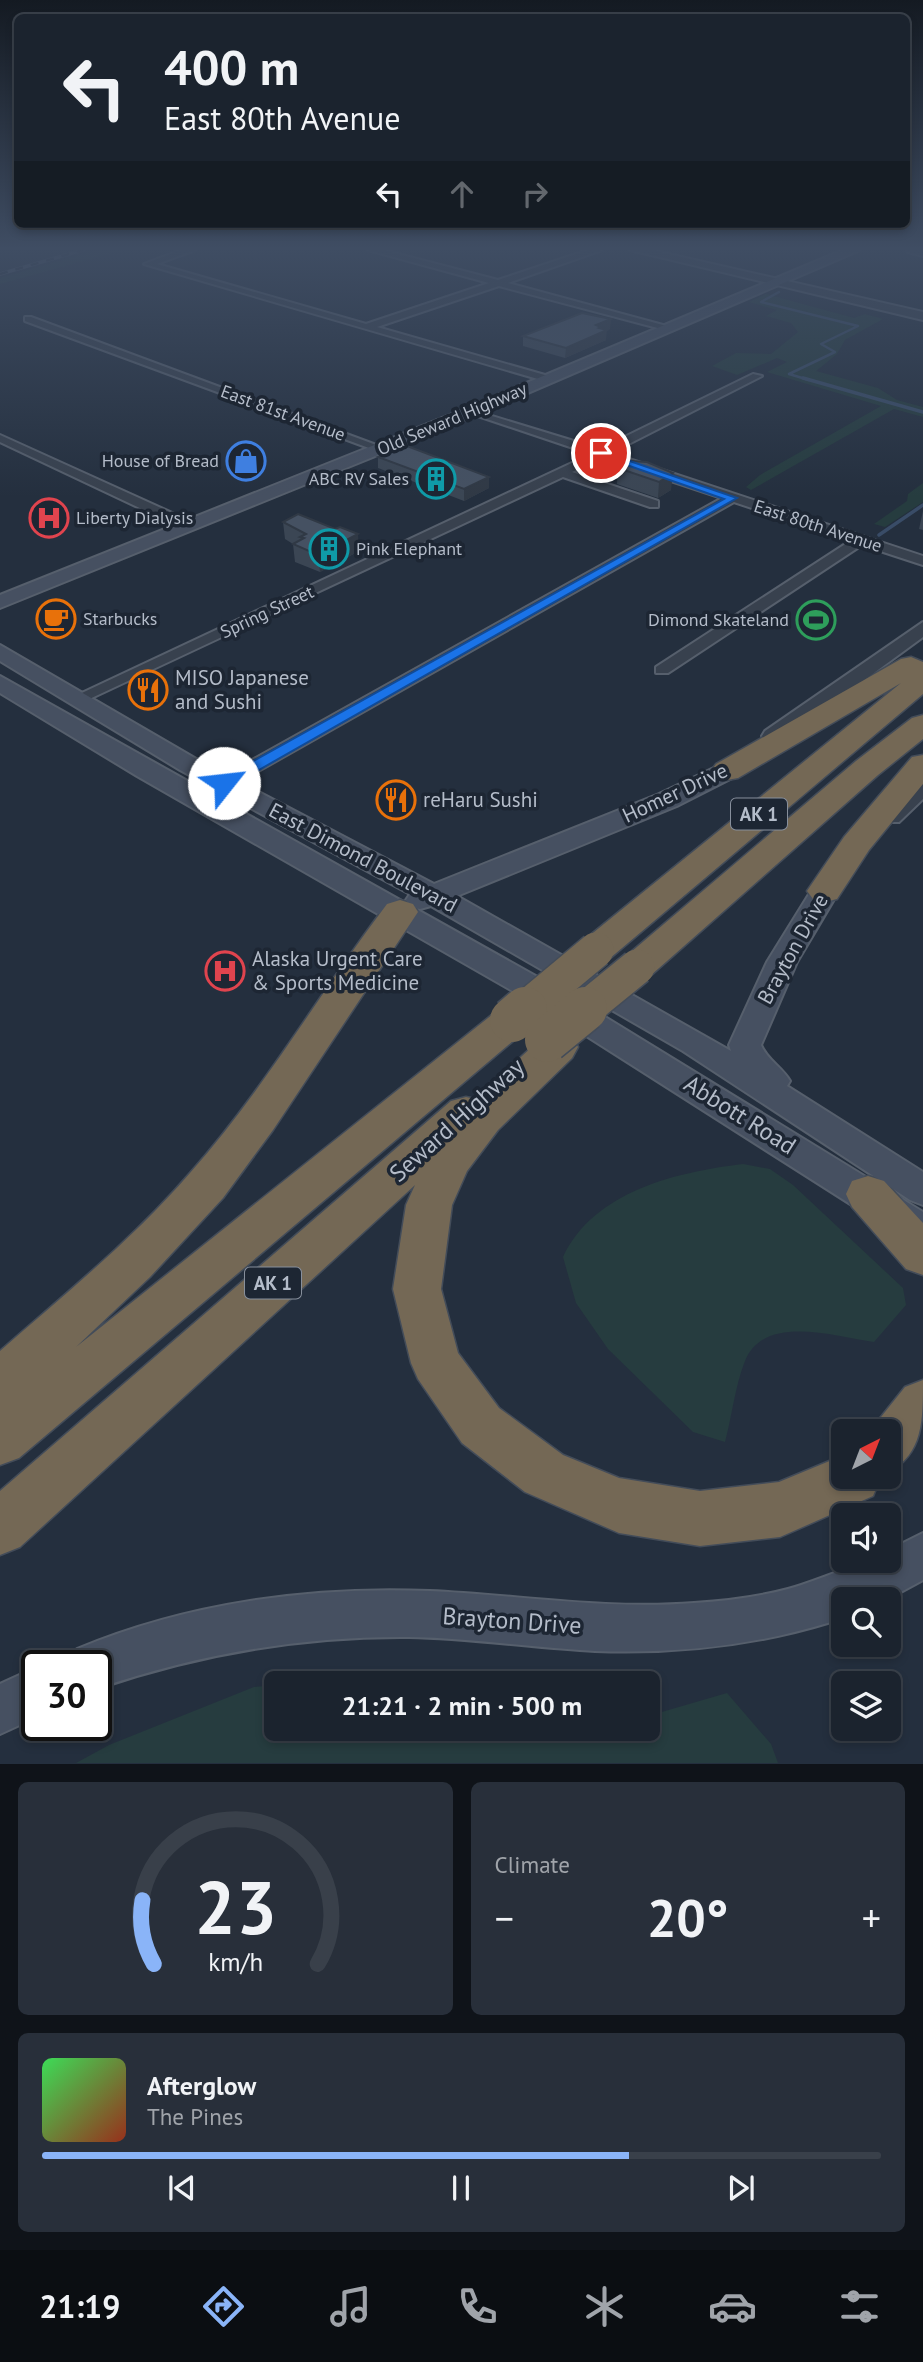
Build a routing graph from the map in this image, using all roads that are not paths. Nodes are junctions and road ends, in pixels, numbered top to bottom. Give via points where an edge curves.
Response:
1 (64, 332) edge
2 (385, 332) edge
3 (659, 332) edge
4 (757, 376) dead end
5 (548, 379) junction
6 (473, 411) junction
7 (0, 438) edge
8 (381, 449) junction
9 (601, 453) junction
10 (562, 473) junction
11 (732, 498) junction
12 (654, 504) dead end
13 (244, 505) junction
14 (187, 525) junction
15 (860, 540) junction
16 (923, 561) edge
17 (93, 576) junction
18 (0, 602) edge
19 (0, 615) edge
20 (923, 628) edge
21 (0, 652) edge
22 (923, 658) edge
23 (662, 670) dead end
24 (923, 679) edge
25 (0, 683) edge
26 (77, 699) junction
27 (923, 724) edge
28 (75, 729) junction
29 (923, 764) edge
30 (727, 771) junction
31 (224, 783) junction
32 (923, 787) edge
33 (825, 891) junction
34 (416, 903) junction
35 (558, 1006) junction
36 (813, 1119) junction
37 (923, 1191) edge
38 (868, 1194) junction
39 (923, 1230) edge
40 (923, 1255) edge
41 (0, 1383) edge
42 (923, 1404) edge
43 (901, 1431) edge
44 (0, 1440) edge
45 (835, 1489) edge
46 (0, 1527) edge
47 (923, 1556) edge
48 (112, 1660) edge
49 (21, 1699) edge
50 (0, 1710) edge

1 - 8 street, East 81st Avenue
2 - 5 street
3 - 5 main road, Old Seward Highway
4 - 9 street, Spring Street
5 - 6 main road, Old Seward Highway
6 - 8 main road, Old Seward Highway
6 - 9 street, East 80th Avenue
7 - 14 street
8 - 13 main road, Old Seward Highway
9 - 10 street, Spring Street
9 - 11 street, East 80th Avenue
10 - 12 street
10 - 26 street, Spring Street
11 - 15 street, East 80th Avenue
11 - 31 street
13 - 14 main road, Old Seward Highway
13 - 17 main road, Old Seward Highway via 243,512
14 - 17 main road
14 - 18 main road, Old Seward Highway
15 - 16 street, East 80th Avenue
15 - 23 street
17 - 19 main road, Old Seward Highway
20 - 30 street, Homer Drive
21 - 26 main road, East Dimond Boulevard
22 - 30 highway
24 - 35 highway, Seward Highway / AK 1
25 - 28 main road, East Dimond Boulevard
26 - 31 main road, East Dimond Boulevard
27 - 35 highway, AK 1, bridge via 637,967
28 - 31 main road via 195,782
28 - 34 main road, East Dimond Boulevard
29 - 33 highway via 856,844
30 - 34 main road, Homer Drive via 668,800
31 - 34 main road, East Dimond Boulevard
32 - 33 street, Brayton Drive
33 - 36 main road, Brayton Drive via 782,962 745,1045 751,1060
34 - 35 main road, East Dimond Boulevard
34 - 35 main road, East Dimond Boulevard
34 - 41 highway via 206,1186 144,1251
35 - 36 main road, Abbott Road via 694,1043
35 - 38 main road, Abbott Road
35 - 44 highway, Seward Highway / AK 1
35 - 45 highway via 495,1104 461,1142 438,1184 416,1261 420,1313 429,1345 463,1404 504,1447 590,1498 698,1520 767,1514
35 - 46 highway, Seward Highway / AK 1
36 - 37 main road, Abbott Road
38 - 39 main road, Abbott Road
38 - 40 highway
42 - 43 highway
47 - 48 main road, Brayton Drive via 854,1593 789,1614 741,1623 642,1629 343,1614 190,1635
49 - 50 main road

